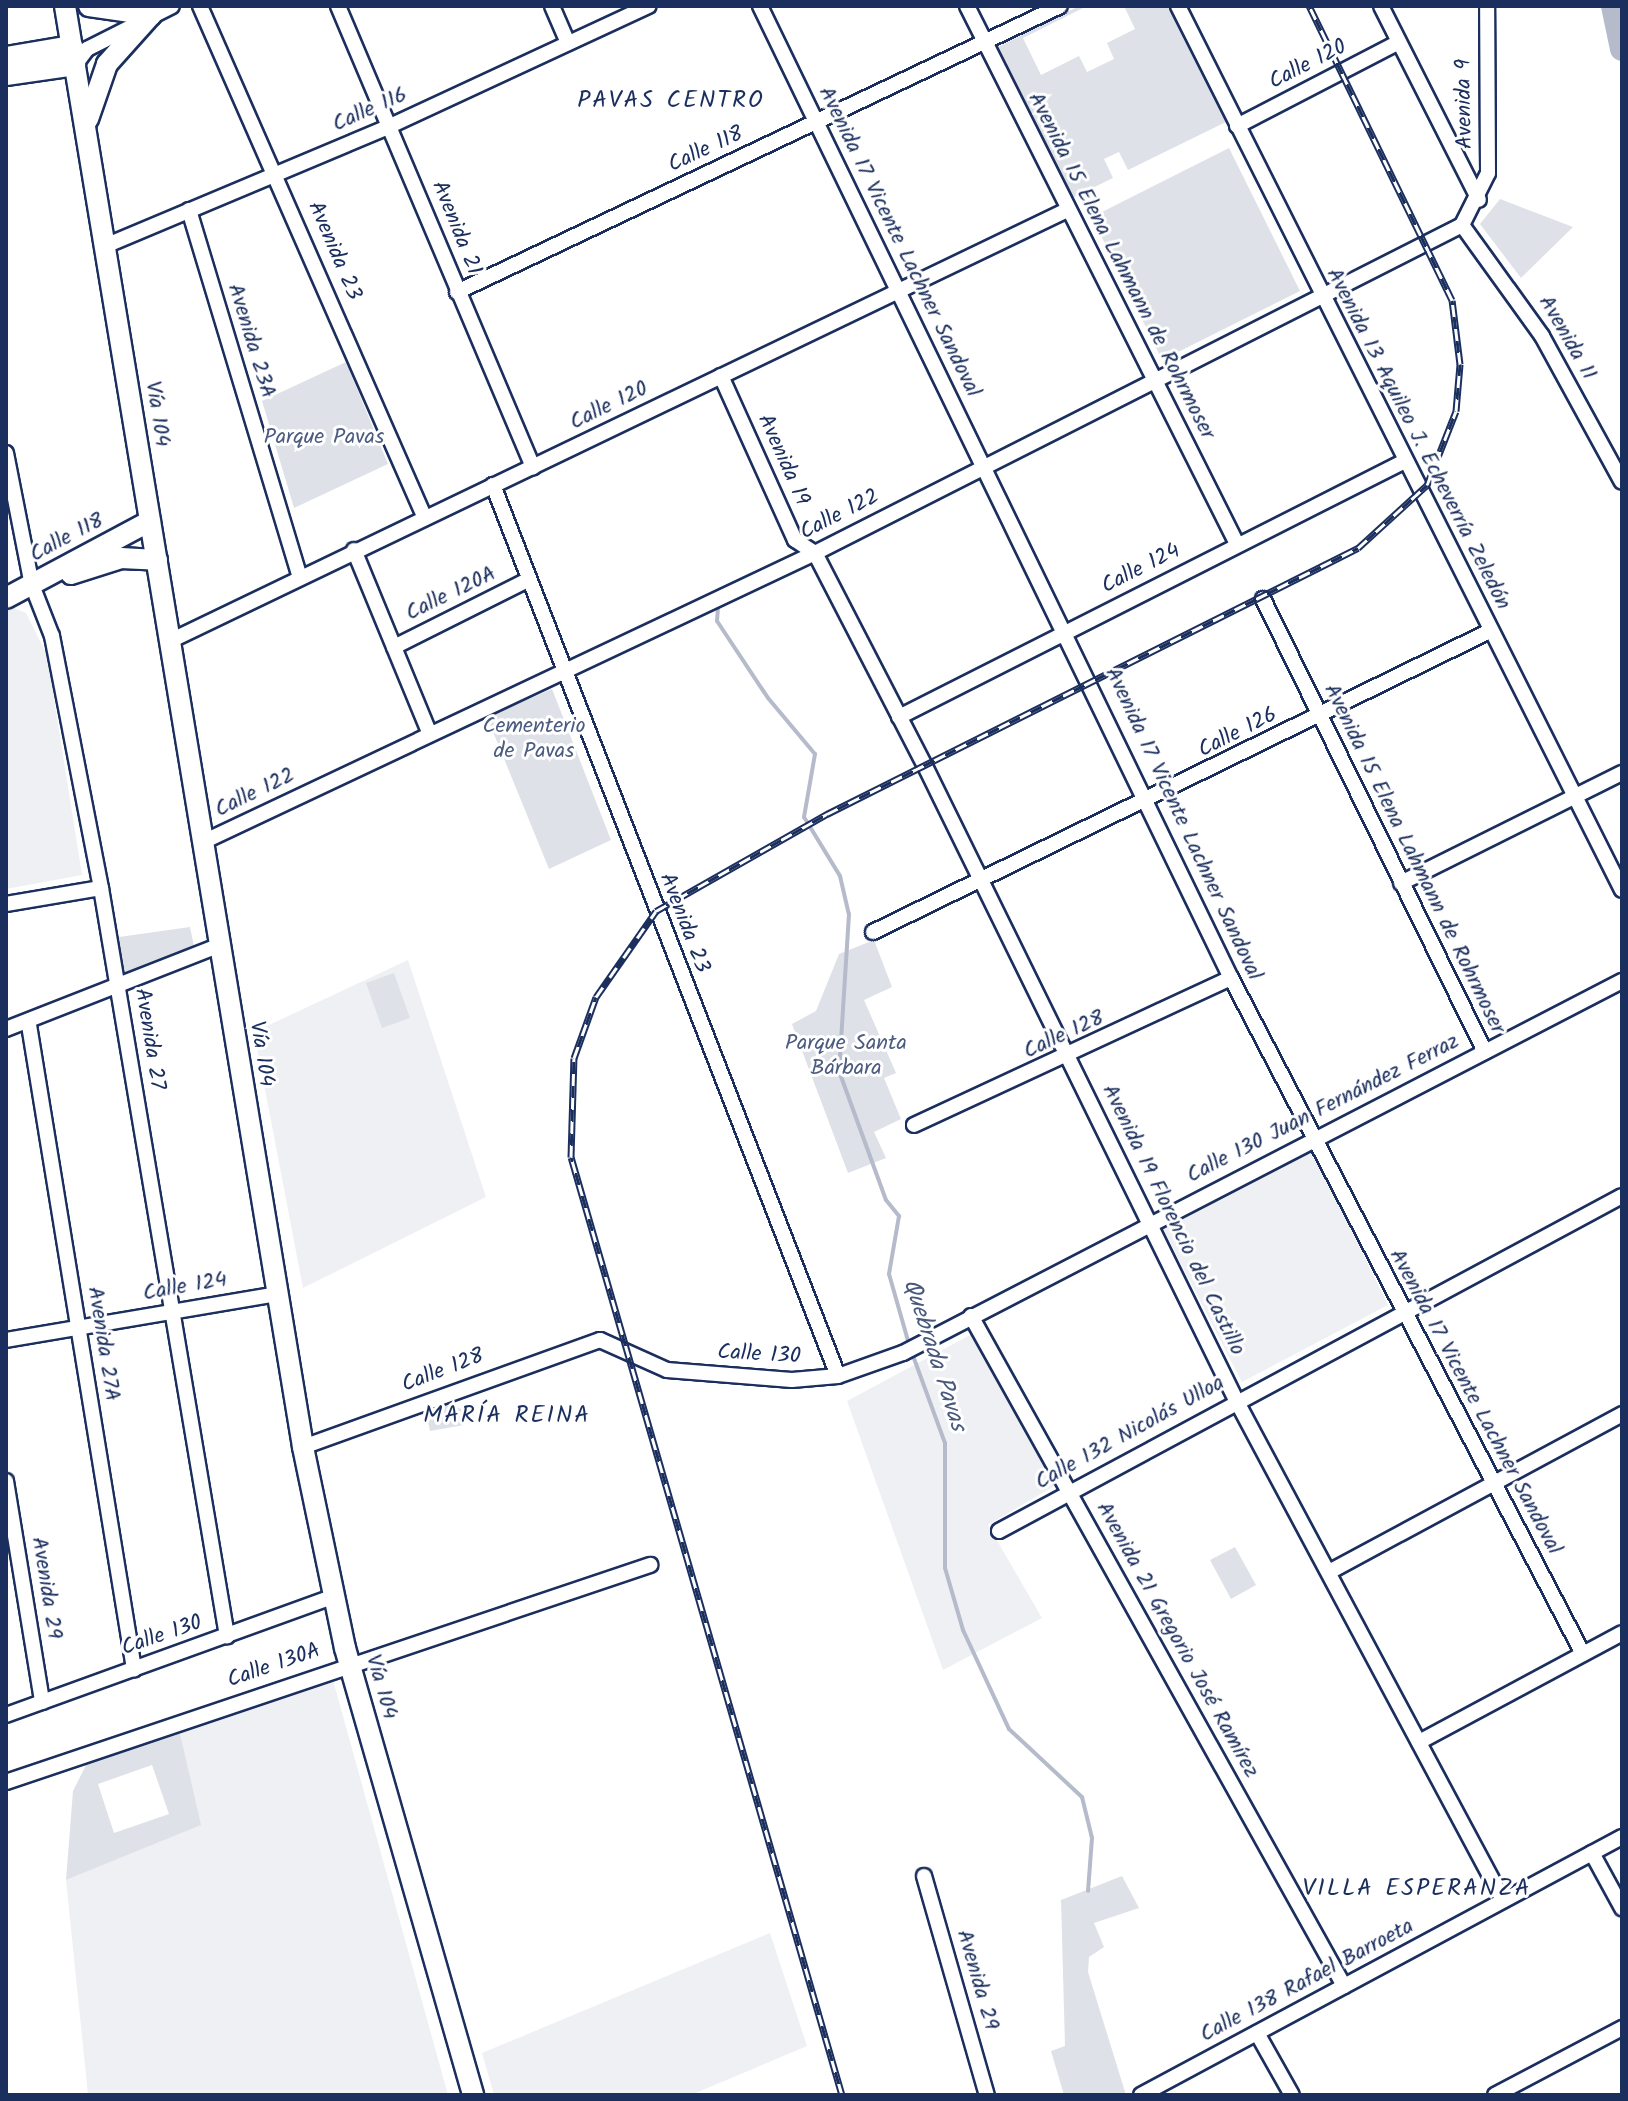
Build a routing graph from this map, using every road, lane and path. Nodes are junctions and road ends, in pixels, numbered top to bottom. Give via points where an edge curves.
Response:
1 (65, 6) edge
2 (89, 6) edge
3 (172, 6) edge
4 (200, 6) edge
5 (338, 6) edge
6 (552, 6) edge
7 (649, 6) edge
8 (760, 6) edge
9 (967, 6) edge
10 (1060, 6) edge
11 (1178, 6) edge
12 (1381, 6) edge
13 (1487, 6) edge
14 (151, 15) junction
15 (1399, 42) junction
16 (568, 43) junction
17 (986, 44) junction
18 (78, 53) junction
19 (6, 57) edge
20 (6, 75) edge
21 (817, 125) junction
22 (390, 126) junction
23 (1237, 126) junction
24 (86, 127) junction
25 (277, 174) junction
26 (1479, 200) junction
27 (189, 210) junction
28 (1067, 210) junction
29 (1462, 225) junction
30 (105, 246) junction
31 (457, 292) junction
32 (901, 293) junction
33 (1320, 295) junction
34 (721, 376) junction
35 (1151, 377) junction
36 (6, 453) edge
37 (1405, 461) junction
38 (984, 466) junction
39 (533, 467) junction
40 (1622, 482) edge
41 (493, 485) junction
42 (424, 516) junction
43 (150, 521) junction
44 (1237, 544) junction
45 (354, 550) junction
46 (815, 553) junction
47 (157, 560) junction
48 (56, 571) junction
49 (300, 577) junction
50 (528, 580) junction
51 (32, 585) junction
52 (6, 598) edge
53 (1263, 599) dead end
54 (1068, 631) junction
55 (1490, 631) junction
56 (170, 641) junction
57 (394, 647) junction
58 (562, 671) junction
59 (1319, 716) junction
60 (899, 717) junction
61 (429, 732) junction
62 (1622, 773) edge
63 (1574, 796) junction
64 (1146, 804) junction
65 (203, 842) junction
66 (1401, 883) junction
67 (984, 884) junction
68 (101, 888) junction
69 (1622, 890) edge
70 (6, 904) edge
71 (873, 932) dead end
72 (220, 945) junction
73 (1231, 978) junction
74 (1622, 981) edge
75 (118, 988) junction
76 (29, 1025) junction
77 (6, 1029) edge
78 (1485, 1052) junction
79 (1069, 1058) junction
80 (914, 1125) dead end
81 (1313, 1136) junction
82 (1622, 1196) edge
83 (1149, 1222) junction
84 (277, 1294) junction
85 (171, 1312) junction
86 (1402, 1312) junction
87 (971, 1316) junction
88 (78, 1327) junction
89 (6, 1340) edge
90 (600, 1340) joint
91 (918, 1345) joint
92 (838, 1376) junction
93 (1236, 1400) junction
94 (1622, 1414) edge
95 (303, 1447) junction
96 (6, 1481) edge
97 (1491, 1484) junction
98 (1069, 1492) junction
99 (999, 1531) dead end
100 (650, 1565) dead end
101 (1329, 1572) junction
102 (332, 1597) junction
103 (1622, 1633) edge
104 (227, 1636) junction
105 (1583, 1654) junction
106 (349, 1663) junction
107 (134, 1669) junction
108 (42, 1702) junction
109 (6, 1715) edge
110 (1419, 1742) junction
111 (6, 1782) edge
112 (1622, 1837) edge
113 (1592, 1853) junction
114 (924, 1876) dead end
115 (1503, 1900) junction
116 (1622, 1908) edge
117 (1344, 1986) junction
118 (1622, 2028) edge
119 (1257, 2033) junction
120 (473, 2095) edge
121 (987, 2095) edge
122 (1141, 2095) edge
123 (1292, 2095) edge
124 (1495, 2095) edge

1 - 18 main road, Vía 104
2 - 14 main road
3 - 14 street
4 - 25 street, Avenida 23
5 - 22 street, Avenida 21
6 - 16 street
7 - 16 street, Calle 116
8 - 21 street, Avenida 17 Vicente Lachner Sandoval
9 - 17 street, Avenida 15 Elena Lahmann de Rohrmoser
10 - 17 street, Calle 118
11 - 23 street, Avenida 13 Aquileo J. Echeverría Zeledón
12 - 15 street
13 - 26 street, Avenida 9 via 1488,173
14 - 18 street
14 - 24 main road via 107,64
15 - 23 street, Calle 120
15 - 26 street
16 - 22 street, Calle 116
17 - 21 street, Calle 118
17 - 28 street, Avenida 15 Elena Lahmann de Rohrmoser
18 - 19 main road
18 - 20 main road
18 - 24 main road, Vía 104
21 - 31 street, Calle 118
21 - 32 street, Avenida 17 Vicente Lachner Sandoval
22 - 25 street, Calle 116
22 - 31 street, Avenida 21
23 - 33 street, Avenida 13 Aquileo J. Echeverría Zeledón
24 - 30 main road, Vía 104
25 - 27 street, Calle 116
25 - 42 street, Avenida 23
26 - 29 street, Calle 122
27 - 30 street, Calle 116
27 - 49 street, Avenida 23A
28 - 32 street, Calle 120
28 - 35 street, Avenida 15 Elena Lahmann de Rohrmoser
29 - 33 street, Calle 122
29 - 40 street, Avenida 11 via 1542,336
30 - 43 main road, Vía 104
31 - 39 street, Avenida 21
32 - 34 street, Calle 120
32 - 38 street, Avenida 17 Vicente Lachner Sandoval
33 - 35 street, Calle 122
33 - 37 street, Avenida 13 Aquileo J. Echeverría Zeledón
34 - 39 street, Calle 120
34 - 46 street, Avenida 19 via 795,540
35 - 38 street, Calle 122
35 - 44 street, Avenida 15 Elena Lahmann de Rohrmoser
36 - 51 street, Avenida 27
37 - 44 street, Calle 124
37 - 55 street, Avenida 13 Aquileo J. Echeverría Zeledón
38 - 46 street, Calle 122
38 - 54 street, Avenida 17 Vicente Lachner Sandoval
39 - 41 street, Calle 120
41 - 42 street, Calle 120
41 - 50 street, Avenida 23
42 - 45 street, Calle 120
43 - 47 main road, Vía 104
43 - 48 main road, Calle 118
44 - 54 street, Calle 124
45 - 49 street, Calle 120
45 - 57 street
46 - 58 street, Calle 122
46 - 60 street, Avenida 19 Florencio del Castillo
47 - 48 main road via 121,558 71,574
47 - 56 main road, Vía 104
48 - 51 main road, Calle 118
49 - 56 street, Calle 120
50 - 57 street, Calle 120A
50 - 58 street, Avenida 23
51 - 52 main road, Calle 118
51 - 68 street, Avenida 27 via 52,636
53 - 59 street, Avenida 15 Elena Lahmann de Rohrmoser
54 - 60 street, Calle 124
54 - 64 street, Avenida 17 Vicente Lachner Sandoval
55 - 59 street, Calle 126
55 - 63 street, Avenida 13 Aquileo J. Echeverría Zeledón
56 - 65 main road, Vía 104
57 - 61 street
58 - 61 street, Calle 122
58 - 92 street, Avenida 23
59 - 64 street, Calle 126
59 - 66 street, Avenida 15 Elena Lahmann de Rohrmoser
60 - 67 street, Avenida 19 Florencio del Castillo
61 - 65 street, Calle 122
62 - 63 street
63 - 66 street
63 - 69 street, Avenida 13 Aquileo J. Echeverría Zeledón
64 - 67 street, Calle 126
64 - 73 street, Avenida 17 Vicente Lachner Sandoval
65 - 72 main road, Vía 104
66 - 78 street, Avenida 15 Elena Lahmann de Rohrmoser
67 - 71 street, Calle 126
67 - 79 street, Avenida 19 Florencio del Castillo
68 - 70 street
68 - 75 street, Avenida 27
72 - 75 street
72 - 84 main road, Vía 104
73 - 79 street, Calle 128
73 - 81 street, Avenida 17 Vicente Lachner Sandoval
74 - 78 street, Calle 130 Juan Fernández Ferraz
75 - 76 street
75 - 85 street, Avenida 27
76 - 77 street
76 - 88 street, Avenida 27A
78 - 81 street, Calle 130 Juan Fernández Ferraz
79 - 80 street, Calle 128
79 - 83 street, Avenida 19 Florencio del Castillo
81 - 83 street, Calle 130 Juan Fernández Ferraz
81 - 86 street, Avenida 17 Vicente Lachner Sandoval
82 - 86 street, Calle 132 Nicolás Ulloa
83 - 87 street, Calle 130 Juan Fernández Ferraz
83 - 93 street, Avenida 19 Florencio del Castillo
84 - 85 street, Calle 124
84 - 95 main road, Vía 104
85 - 88 street, Calle 124
85 - 104 street, Avenida 27
86 - 93 street, Calle 132 Nicolás Ulloa
86 - 97 street, Avenida 17 Vicente Lachner Sandoval
87 - 91 street, Calle 130 Juan Fernández Ferraz
87 - 98 street, Avenida 21 Gregorio José Ramírez
88 - 89 street, Calle 124
88 - 107 street, Avenida 27A
90 - 92 street, Calle 130 via 667,1370 792,1380
90 - 95 street, Calle 128
91 - 92 street, Calle 130
93 - 98 street, Calle 132 Nicolás Ulloa
93 - 101 street, Avenida 19 Florencio del Castillo
94 - 97 street
95 - 102 main road, Vía 104
96 - 108 street, Avenida 29
97 - 101 street
97 - 105 street, Avenida 17 Vicente Lachner Sandoval
98 - 99 street, Calle 132 Nicolás Ulloa
98 - 117 street, Avenida 21 Gregorio José Ramírez
100 - 106 street, Calle 130A
101 - 110 street, Avenida 19 Florencio del Castillo
102 - 104 street, Calle 130
102 - 106 main road, Vía 104
103 - 105 street
104 - 107 street, Calle 130
105 - 110 street
106 - 111 street, Calle 130A
106 - 120 main road, Vía 104
107 - 108 street, Calle 130
108 - 109 street, Calle 130
110 - 115 street, Avenida 19 Florencio del Castillo
112 - 113 street, Calle 138 Rafael Barroeta
113 - 115 street, Calle 138 Rafael Barroeta
113 - 116 street
114 - 121 street, Avenida 29
115 - 117 street, Calle 138 Rafael Barroeta
117 - 119 street, Calle 138 Rafael Barroeta
118 - 124 street
119 - 122 street, Calle 138 Rafael Barroeta
119 - 123 street

